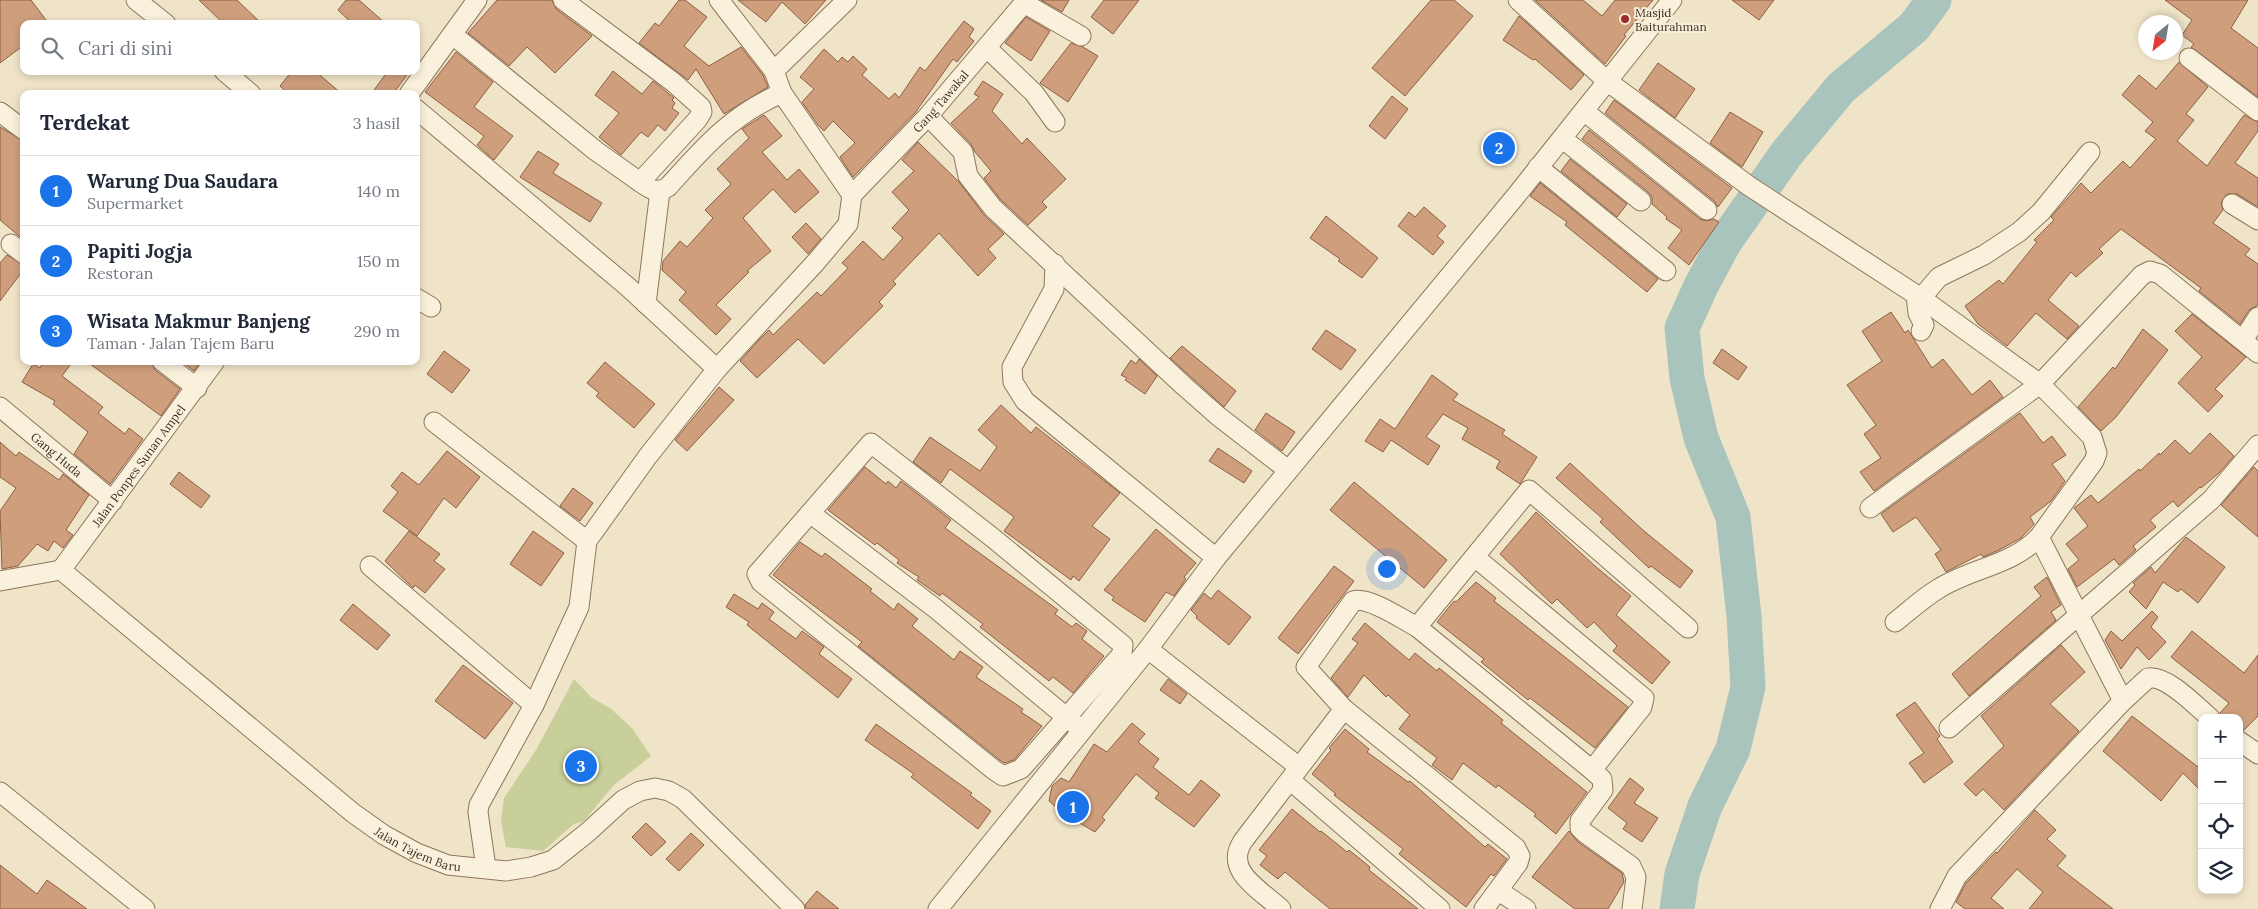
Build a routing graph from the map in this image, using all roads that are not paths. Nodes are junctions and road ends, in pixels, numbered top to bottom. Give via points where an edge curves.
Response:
1 (136, 0) edge
2 (477, 0) edge
3 (563, 0) edge
4 (719, 0) edge
5 (847, 0) edge
6 (1518, 0) edge
7 (1024, 2) edge
8 (1662, 3) edge
9 (161, 20) edge
10 (453, 35) junction
11 (1081, 36) dead end
12 (987, 48) junction
13 (2189, 58) dead end
14 (774, 71) junction
15 (229, 75) edge
16 (1607, 81) junction
17 (247, 90) edge
18 (412, 90) edge
19 (782, 93) junction
20 (1584, 111) junction
21 (2258, 111) edge
22 (0, 112) edge
23 (420, 112) edge
24 (928, 116) junction
25 (1056, 122) dead end
26 (20, 127) edge
27 (1563, 139) junction
28 (2090, 152) dead end
29 (1538, 167) junction
30 (640, 182) junction
31 (660, 192) junction
32 (852, 195) junction
33 (1641, 200) dead end
34 (2232, 204) dead end
35 (1707, 210) dead end
36 (2258, 220) edge
37 (1055, 264) junction
38 (1666, 271) dead end
39 (1919, 296) junction
40 (646, 304) junction
41 (2258, 317) edge
42 (1921, 331) dead end
43 (2243, 340) junction
44 (2258, 353) edge
45 (167, 365) edge
46 (212, 365) edge
47 (716, 369) junction
48 (2040, 384) junction
49 (196, 388) junction
50 (0, 407) edge
51 (434, 422) dead end
52 (2258, 445) edge
53 (1288, 470) junction
54 (114, 501) junction
55 (1870, 508) dead end
56 (810, 513) junction
57 (2039, 537) junction
58 (588, 541) junction
59 (1216, 558) junction
60 (1476, 558) junction
61 (370, 566) dead end
62 (61, 570) junction
63 (0, 581) edge
64 (2079, 617) junction
65 (1895, 622) dead end
66 (1417, 627) junction
67 (1688, 628) dead end
68 (1148, 649) junction
69 (2123, 702) junction
70 (534, 705) junction
71 (1344, 709) junction
72 (2205, 714) edge
73 (1075, 724) junction
74 (1950, 728) dead end
75 (2243, 744) edge
76 (2258, 754) edge
77 (1592, 770) junction
78 (1294, 774) junction
79 (0, 792) edge
80 (486, 868) junction
81 (1499, 891) junction
82 (145, 909) edge
83 (795, 909) edge
84 (938, 909) edge
85 (1281, 909) edge
86 (1440, 909) edge
87 (1484, 909) edge
88 (1526, 909) edge
89 (1632, 909) edge
90 (1940, 909) edge

1 - 9 street
2 - 10 street
3 - 30 street via 673,82 701,107 697,120
4 - 14 street
5 - 14 street
6 - 16 street
7 - 11 street
7 - 12 street, Gang Tawakal
8 - 16 street
10 - 18 street
10 - 30 street via 596,151
12 - 24 street, Gang Tawakal
12 - 25 street via 1034,93
13 - 21 street
14 - 19 street
15 - 17 street
16 - 20 street
16 - 39 street via 1749,186
19 - 31 street via 747,110 721,130
19 - 32 street
20 - 27 street
20 - 35 street
22 - 26 street
23 - 40 street
24 - 32 street, Gang Tawakal
24 - 37 street via 963,152 968,176 993,208
27 - 29 street
27 - 33 street
28 - 39 street via 2019,232 1984,255 1939,277
29 - 38 street
29 - 53 street
30 - 31 street
31 - 40 street
32 - 47 street via 848,224
34 - 36 street
37 - 53 street via 1211,410
37 - 59 street via 1054,289 1012,367 1013,382 1030,405
39 - 42 street via 1918,313 1924,325
39 - 48 street
40 - 47 street
41 - 43 street
43 - 44 street
43 - 48 street via 2160,274 2150,272 2137,278
45 - 49 street
46 - 49 street, Jalan Ponpes Sunan Ampel
47 - 58 street via 648,456
48 - 55 street
48 - 57 street via 2092,437 2096,453 2084,476
49 - 54 street, Jalan Ponpes Sunan Ampel
50 - 54 street, Gang Huda
51 - 58 street
52 - 64 street via 2211,500
53 - 59 street
54 - 62 street, Jalan Ponpes Sunan Ampel
56 - 73 street via 936,609
56 - 73 street via 763,564 756,574 761,582 994,770 1003,776 1021,769
56 - 73 street via 871,443 993,538 1123,645 1122,654
57 - 64 street
57 - 65 street via 2023,551 1998,565 1937,589
58 - 70 street via 579,607
59 - 68 street
60 - 66 street
60 - 67 street via 1529,490
60 - 77 street via 1644,698 1642,707
61 - 70 street
62 - 63 street
62 - 80 street, Jalan Tajem Baru via 353,813 417,853 448,865
64 - 69 street
64 - 74 street
66 - 71 street via 1370,602 1354,601 1306,667
66 - 77 street
68 - 73 street
68 - 78 street
69 - 72 street via 2148,678 2157,678 2167,682
69 - 90 street via 1957,876
70 - 80 street via 479,805
71 - 78 street
71 - 81 street via 1516,848 1520,856 1518,863
73 - 84 street
75 - 76 street
77 - 89 street via 1602,779 1603,790 1580,821 1580,828 1631,866 1636,877
78 - 85 street via 1242,840 1236,856 1239,871
78 - 86 street
79 - 82 street
80 - 83 street, Jalan Tajem Baru via 506,871 553,860 623,800 655,788 669,791 683,800
81 - 87 street
81 - 88 street

